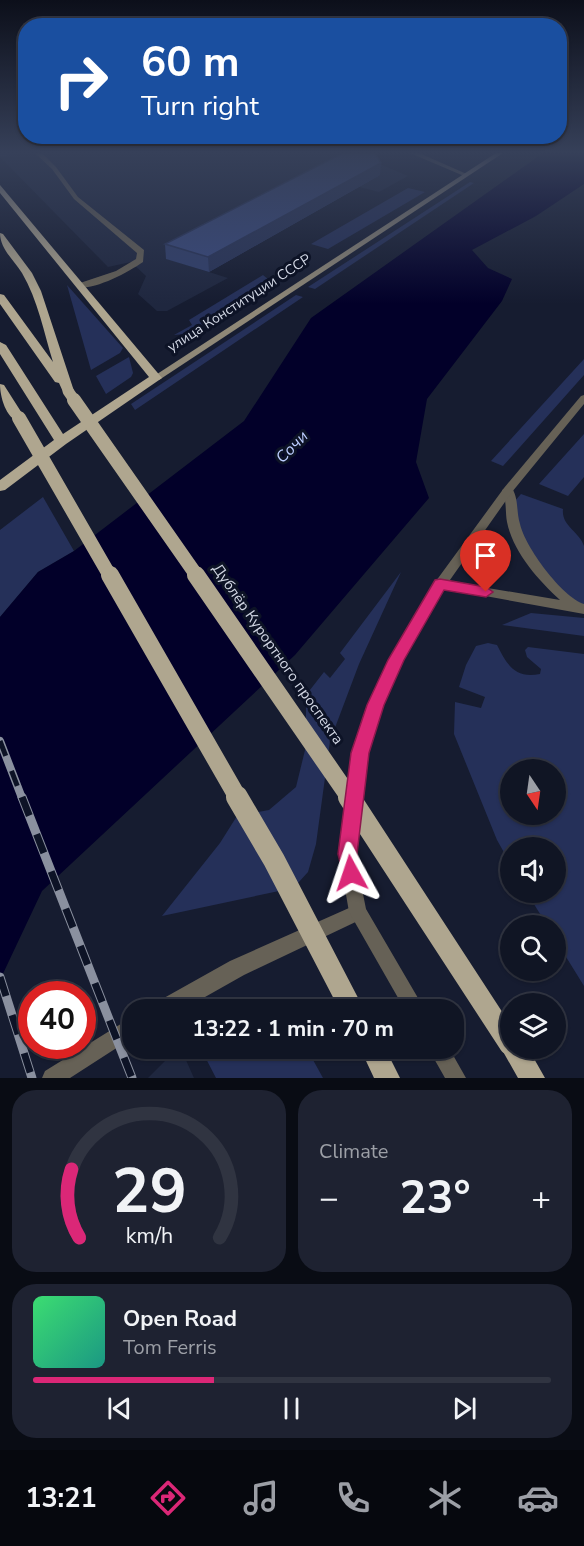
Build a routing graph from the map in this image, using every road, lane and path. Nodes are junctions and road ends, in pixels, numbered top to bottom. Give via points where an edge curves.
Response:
1 (12, 203) edge
2 (82, 203) edge
3 (424, 203) edge
4 (0, 236) edge
5 (80, 286) junction
6 (0, 297) edge
7 (0, 345) edge
8 (156, 378) junction
9 (0, 388) edge
10 (68, 391) junction
11 (0, 395) edge
12 (584, 398) edge
13 (18, 418) junction
14 (61, 441) junction
15 (0, 488) edge
16 (508, 490) junction
17 (440, 584) junction
18 (581, 609) edge
19 (358, 912) junction
20 (182, 999) edge
21 (346, 999) edge
22 (409, 999) edge
23 (500, 1029) edge
24 (122, 1033) edge
25 (378, 1059) edge
26 (445, 1059) edge
27 (520, 1059) edge
28 (52, 1078) edge
29 (387, 1078) edge
30 (456, 1078) edge
31 (532, 1078) edge

1 - 5 main road
2 - 5 street via 141,252 134,265
3 - 8 main road, улица Конституции СССР
4 - 10 main road via 36,291
5 - 8 main road
6 - 10 main road, Дублёр Курортного проспекта
7 - 14 main road
8 - 14 main road, улица Конституции СССР
9 - 13 main road
10 - 23 main road, Дублёр Курортного проспекта, bridge via 353,802
11 - 13 main road
12 - 16 street
13 - 21 main road, bridge via 274,860
14 - 15 main road, улица Конституции СССР
16 - 17 street
16 - 18 street via 514,502 513,522 531,558 557,592
17 - 18 street
17 - 19 street via 396,660 375,705 360,753 347,854
19 - 20 street via 237,968
19 - 22 street
24 - 28 street
25 - 29 main road
26 - 30 street
27 - 31 main road

